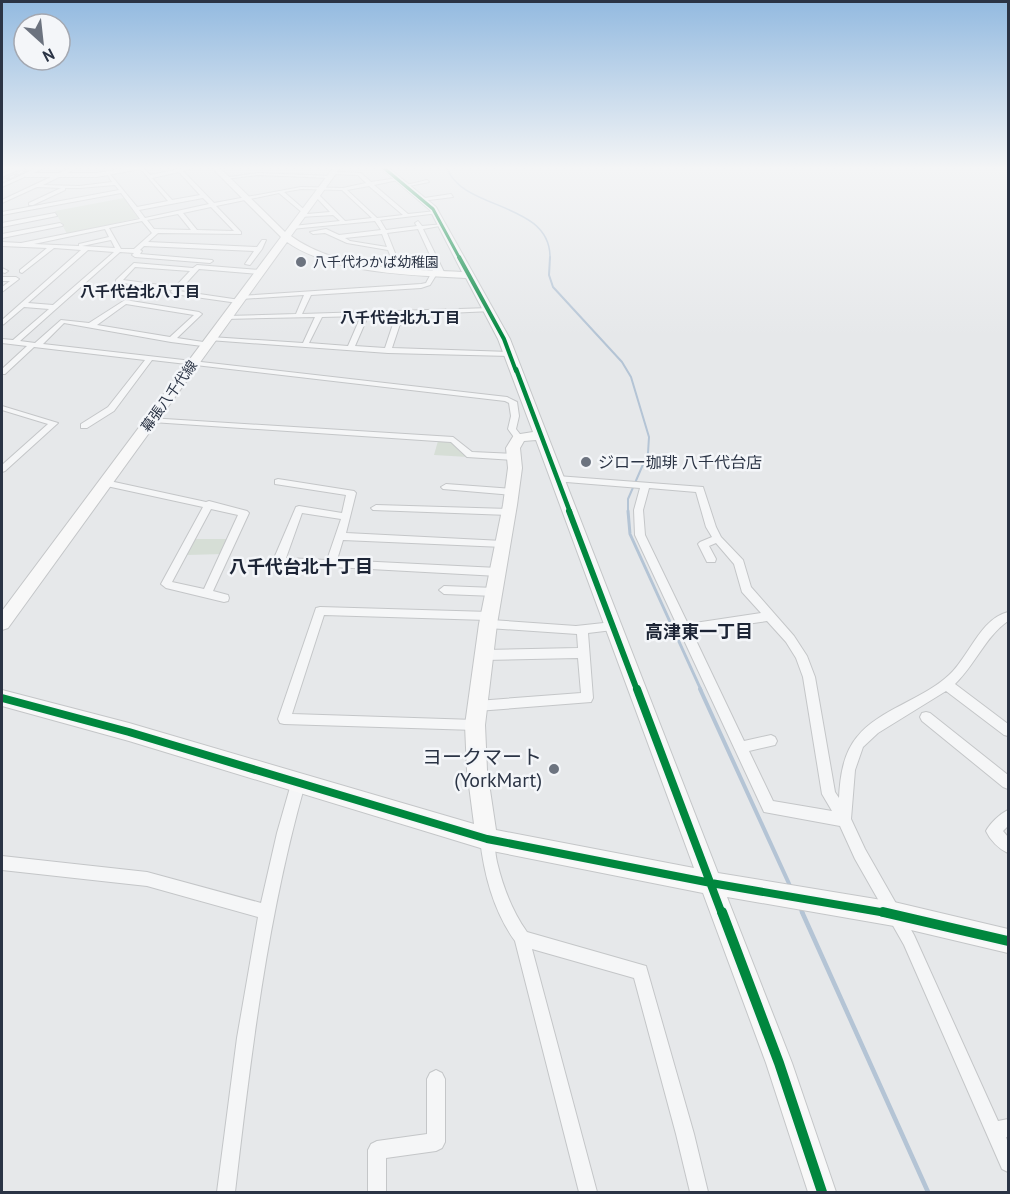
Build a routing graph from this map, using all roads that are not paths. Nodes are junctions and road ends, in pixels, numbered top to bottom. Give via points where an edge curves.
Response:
1 (121, 224) edge
2 (147, 224) edge
3 (190, 224) edge
4 (230, 224) edge
5 (279, 224) edge
6 (296, 224) edge
7 (340, 224) edge
8 (379, 224) edge
9 (419, 224) edge
10 (429, 224) edge
11 (442, 224) edge
12 (60, 225) joint
13 (106, 227) junction
14 (420, 228) junction
15 (157, 231) junction
16 (290, 232) junction
17 (384, 232) junction
18 (199, 233) junction
19 (65, 235) junction
20 (2, 236) edge
21 (337, 237) junction
22 (113, 238) junction
23 (264, 241) dead end
24 (143, 244) junction
25 (3, 245) edge
26 (21, 245) junction
27 (188, 246) junction
28 (52, 247) junction
29 (69, 248) junction
30 (86, 249) junction
31 (259, 249) junction
32 (391, 249) junction
33 (119, 250) junction
34 (135, 251) junction
35 (248, 264) junction
36 (398, 268) junction
37 (262, 269) junction
38 (195, 270) junction
39 (22, 271) dead end
40 (438, 272) junction
41 (470, 275) junction
42 (2, 279) edge
43 (177, 289) junction
44 (2, 290) edge
45 (308, 294) junction
46 (240, 299) junction
47 (22, 305) junction
48 (54, 307) junction
49 (161, 308) junction
50 (490, 310) junction
51 (400, 313) junction
52 (365, 314) junction
53 (150, 315) dead end
54 (320, 315) junction
55 (298, 316) junction
56 (226, 318) junction
57 (2, 323) edge
58 (90, 326) junction
59 (171, 340) junction
60 (2, 341) edge
61 (15, 342) junction
62 (209, 342) junction
63 (34, 345) junction
64 (305, 345) junction
65 (351, 348) junction
66 (388, 351) junction
67 (510, 354) junction
68 (150, 358) junction
69 (194, 363) junction
70 (2, 372) edge
71 (2, 408) edge
72 (152, 420) junction
73 (84, 426) dead end
74 (540, 435) junction
75 (519, 438) junction
76 (514, 457) junction
77 (2, 470) edge
78 (557, 479) junction
79 (278, 482) dead end
80 (105, 483) junction
81 (642, 485) junction
82 (446, 487) dead end
83 (512, 492) junction
84 (209, 504) junction
85 (376, 508) dead end
86 (509, 512) junction
87 (346, 517) junction
88 (340, 536) junction
89 (718, 539) junction
90 (503, 544) junction
91 (711, 559) dead end
92 (330, 565) junction
93 (498, 572) junction
94 (444, 590) dead end
95 (495, 592) junction
96 (207, 593) junction
97 (224, 598) dead end
98 (770, 616) junction
99 (1008, 616) edge
100 (489, 620) junction
101 (2, 623) edge
102 (613, 626) junction
103 (686, 629) junction
104 (582, 630) junction
105 (584, 653) junction
106 (483, 655) junction
107 (946, 684) junction
108 (2, 698) edge
109 (477, 706) junction
110 (926, 717) dead end
111 (475, 725) junction
112 (1008, 731) edge
113 (771, 741) dead end
114 (741, 747) junction
115 (1008, 783) edge
116 (298, 784) junction
117 (1008, 817) edge
118 (844, 820) junction
119 (487, 839) junction
120 (1008, 846) edge
121 (2, 862) edge
122 (711, 883) junction
123 (267, 912) junction
124 (894, 914) junction
125 (522, 939) junction
126 (1008, 940) edge
127 (436, 1079) dead end
128 (1001, 1129) edge
129 (1008, 1163) edge
130 (226, 1192) edge
131 (377, 1192) edge
132 (588, 1192) edge
133 (699, 1192) edge
134 (822, 1192) edge

1 - 13 street
2 - 15 street
3 - 18 street
4 - 18 street via 239,233
5 - 16 street
6 - 16 street, 幕張八千代線
7 - 16 street
8 - 17 street
9 - 14 street
10 - 14 street
11 - 41 street
12 - 19 street
12 - 20 street
13 - 19 street
13 - 22 street
14 - 17 street
14 - 40 street
15 - 18 street
15 - 24 street
16 - 21 street via 326,231
16 - 36 street via 304,249 321,255
16 - 37 street, 幕張八千代線
17 - 21 street
17 - 32 street
18 - 27 street
19 - 26 street
21 - 32 street via 359,245
22 - 29 street
22 - 33 street
23 - 31 street
24 - 27 street
24 - 34 street
25 - 26 street
26 - 28 street
27 - 31 street
28 - 29 street
28 - 39 street
29 - 30 street
30 - 33 street
30 - 47 street
31 - 35 street
32 - 36 street
33 - 34 street
33 - 48 street
34 - 35 street via 139,251 135,255
35 - 37 street
36 - 40 street
37 - 38 street
37 - 46 street, 幕張八千代線
38 - 43 street
38 - 43 street via 134,265 118,281
40 - 41 street
40 - 45 street via 421,286
41 - 50 street
42 - 44 street via 16,279
43 - 46 street via 174,292
45 - 46 street
45 - 55 street
46 - 56 street, 幕張八千代線
47 - 48 street
47 - 57 street
48 - 61 street
49 - 53 street
49 - 58 street via 125,302
49 - 59 street via 199,314
50 - 51 street
50 - 67 street
51 - 52 street
51 - 66 street
52 - 54 street
52 - 65 street
54 - 55 street
54 - 64 street
55 - 56 street
56 - 62 street, 幕張八千代線
58 - 59 street
58 - 63 street via 63,321
59 - 62 street
60 - 61 street
61 - 63 street
62 - 64 street
62 - 69 street, 幕張八千代線
63 - 68 street
63 - 70 street
64 - 65 street
65 - 66 street
66 - 67 street
67 - 74 street
68 - 69 street
68 - 73 street via 111,409
69 - 72 street, 幕張八千代線
69 - 75 street via 507,399 513,402 512,429
71 - 77 street via 54,423
72 - 76 street via 453,440 470,454
72 - 80 street, 幕張八千代線
74 - 75 street
74 - 78 street
75 - 76 street via 513,448
76 - 83 street
78 - 81 street
78 - 102 street
79 - 87 street via 351,493
80 - 84 street
80 - 101 street, 幕張八千代線
81 - 89 street via 700,489
81 - 103 street via 640,535
82 - 83 street
83 - 86 street
84 - 96 street via 244,513
84 - 96 street via 166,584
85 - 86 street
86 - 90 street
87 - 88 street
87 - 92 street via 299,509 280,556 282,561
88 - 90 street
88 - 92 street
89 - 91 street via 703,544
89 - 98 street via 739,562 746,589
90 - 93 street
92 - 93 street
93 - 95 street
94 - 95 street
95 - 100 street
96 - 97 street
98 - 103 street
98 - 118 street via 806,666 829,794
99 - 107 street via 990,628 961,670
100 - 104 street
100 - 106 street
100 - 111 street via 321,611 284,719
102 - 104 street
102 - 122 street
103 - 114 street
104 - 105 street
105 - 106 street
105 - 109 street via 587,698
106 - 109 street
107 - 112 street
107 - 118 street via 864,735 849,766
108 - 116 street
109 - 111 street
110 - 115 street
111 - 119 street
113 - 114 street
114 - 118 street via 769,807
116 - 119 street
116 - 123 street
117 - 120 street via 993,831
118 - 124 street
119 - 122 street
119 - 125 street via 489,860 513,928
121 - 123 street via 147,879
122 - 124 street
122 - 134 street via 779,1063
123 - 130 street
124 - 126 street
124 - 128 street
125 - 132 street
125 - 133 street via 640,972
127 - 131 street via 436,1142 377,1150
128 - 129 street

